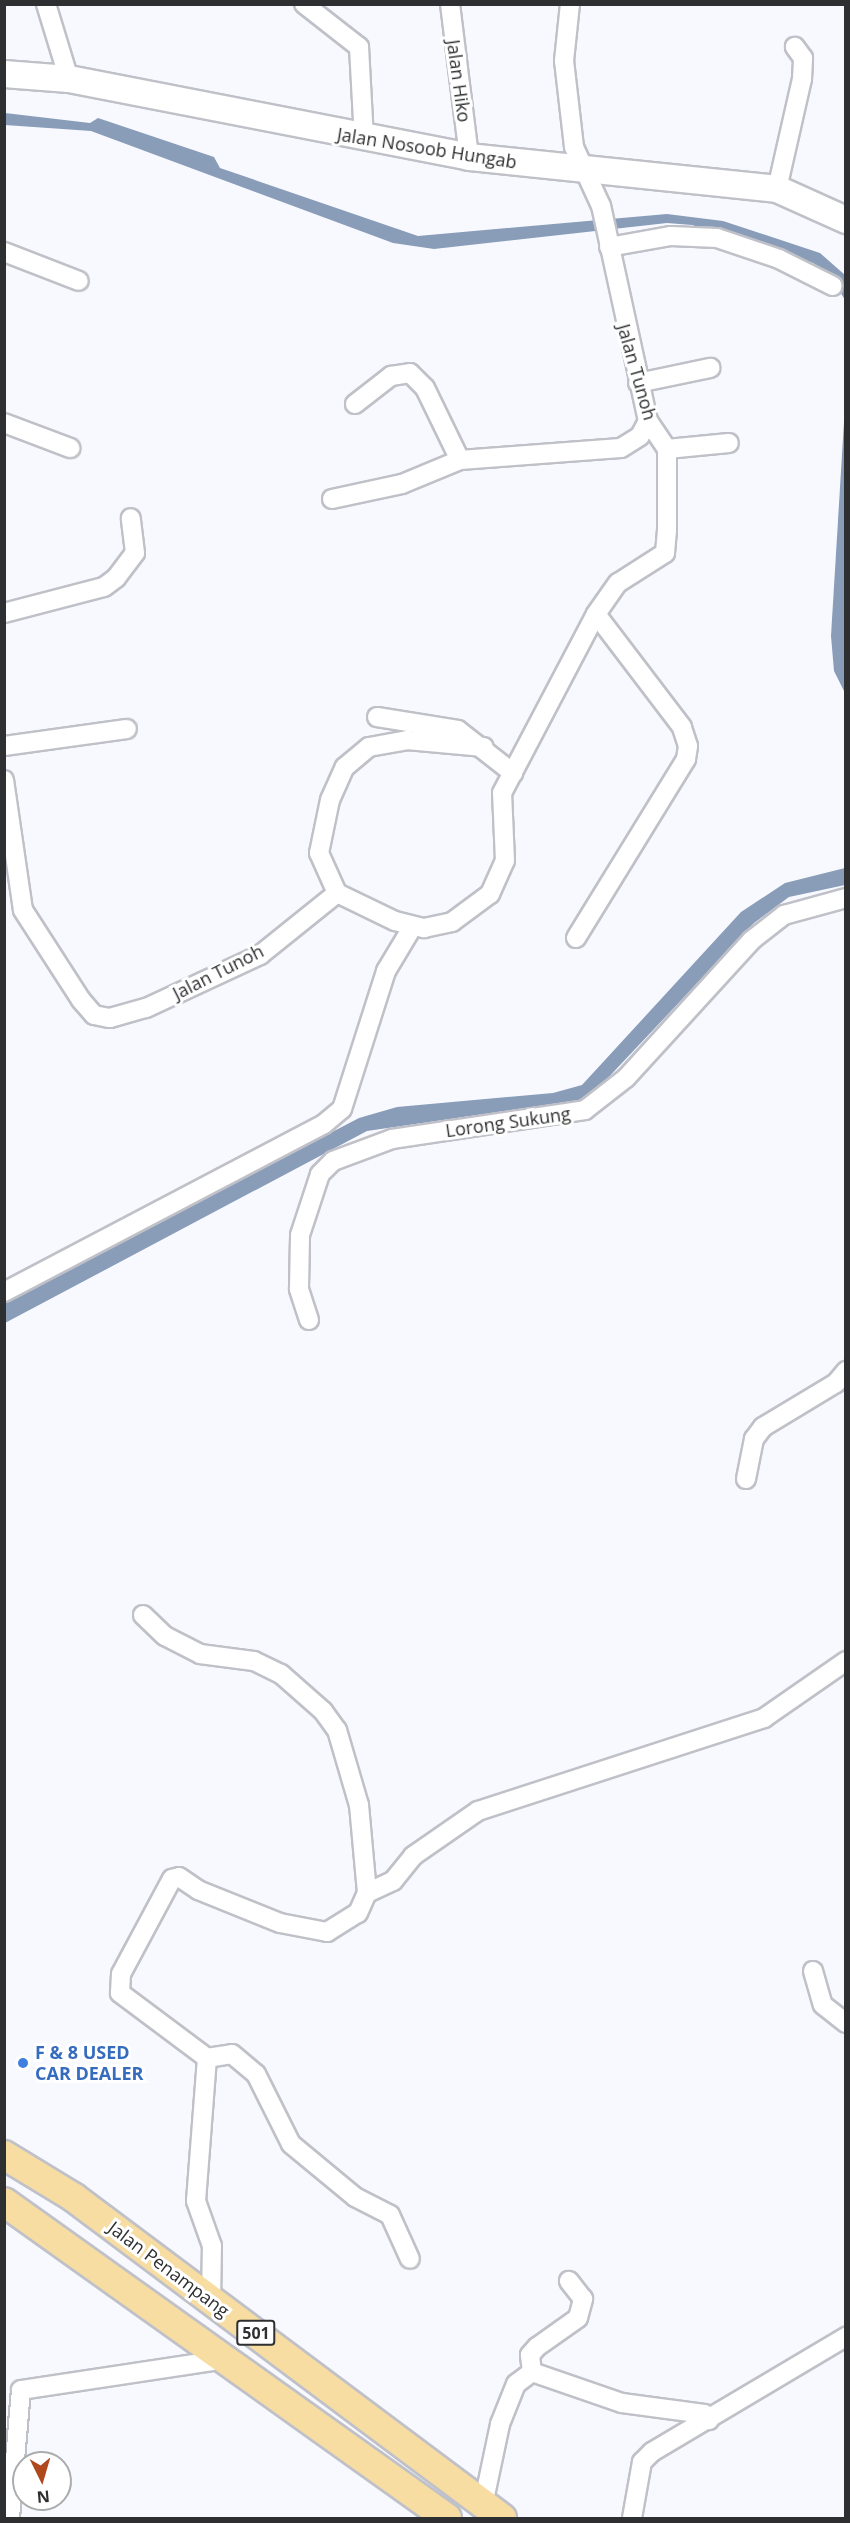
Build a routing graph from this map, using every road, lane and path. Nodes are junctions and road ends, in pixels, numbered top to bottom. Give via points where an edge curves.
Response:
1 (46, 4) edge
2 (304, 4) edge
3 (450, 4) edge
4 (570, 4) edge
5 (795, 47) dead end
6 (4, 74) edge
7 (69, 79) junction
8 (364, 139) junction
9 (469, 157) junction
10 (584, 171) junction
11 (777, 189) junction
12 (846, 220) edge
13 (608, 242) junction
14 (4, 252) edge
15 (79, 281) dead end
16 (833, 286) dead end
17 (710, 369) dead end
18 (638, 383) junction
19 (355, 404) dead end
20 (648, 421) junction
21 (4, 423) edge
22 (729, 443) dead end
23 (70, 448) dead end
24 (667, 449) junction
25 (460, 460) junction
26 (332, 499) dead end
27 (131, 518) dead end
28 (4, 613) edge
29 (596, 614) junction
30 (377, 717) dead end
31 (127, 729) dead end
32 (4, 746) edge
33 (484, 747) junction
34 (513, 773) junction
35 (4, 780) edge
36 (337, 893) junction
37 (846, 898) edge
38 (413, 926) junction
39 (576, 939) dead end
40 (4, 1292) edge
41 (309, 1320) dead end
42 (846, 1371) edge
43 (746, 1479) dead end
44 (143, 1616) dead end
45 (846, 1661) edge
46 (368, 1893) junction
47 (813, 1971) dead end
48 (846, 2023) edge
49 (207, 2058) junction
50 (4, 2155) edge
51 (4, 2202) edge
52 (410, 2259) dead end
53 (569, 2281) dead end
54 (211, 2301) junction
55 (846, 2337) edge
56 (229, 2358) junction
57 (532, 2372) junction
58 (17, 2409) junction
59 (709, 2420) junction
60 (4, 2454) edge
61 (493, 2512) edge
62 (10, 2518) edge
63 (447, 2518) edge
64 (632, 2518) edge

1 - 7 street
2 - 8 street via 359,47
3 - 9 street, Jalan Hiko
4 - 10 street, Jalan Tunoh via 564,61 574,147
5 - 11 street via 803,58 802,79
6 - 7 main road, Jalan Nosoob Hungab
7 - 8 main road, Jalan Nosoob Hungab
8 - 9 main road, Jalan Nosoob Hungab
9 - 10 main road, Jalan Nosoob Hungab
10 - 11 main road, Jalan Nosoob Hungab via 690,176
10 - 13 street, Jalan Tunoh via 601,206
11 - 12 main road, Jalan Nosoob Hungab
13 - 16 street via 671,236 717,238 779,259
13 - 18 street, Jalan Tunoh
14 - 15 street
17 - 18 street
18 - 20 street, Jalan Tunoh
19 - 25 street via 391,376 410,373 425,388
20 - 24 street, Jalan Tunoh
20 - 25 street via 640,436 621,448
21 - 23 street
22 - 24 street
24 - 29 street via 664,552 618,583
25 - 26 street via 402,484
27 - 28 street via 135,553 104,587
29 - 34 street
29 - 39 street via 682,727 688,747 686,759
30 - 33 street via 458,730
31 - 32 street
33 - 34 street
33 - 36 street via 407,740 369,747 345,767 330,800 320,853
34 - 38 street via 502,793 504,861 490,894 452,922
35 - 36 street, Jalan Tunoh via 23,910 94,1015 110,1018 260,955
36 - 38 street
37 - 41 street, Lorong Sukung via 784,915 752,940 626,1078 585,1110 392,1139 333,1161 320,1174 300,1235 299,1289
38 - 40 street via 386,971 342,1109 324,1124
42 - 43 street via 836,1383 763,1427 754,1439
44 - 46 street via 165,1636 200,1654 254,1660 281,1674 323,1711 337,1730 356,1794
45 - 46 street via 764,1718 478,1811 413,1856 393,1881
46 - 49 street via 358,1913 327,1932 280,1923 198,1890 179,1876 172,1879 121,1974 120,1993
47 - 48 street via 823,2005
49 - 52 street via 232,2054 256,2074 291,2144 355,2196 390,2215
49 - 54 street via 196,2201 212,2246
50 - 54 main road, Jalan Penampang / 501 via 73,2197
51 - 56 main road, Jalan Penampang / 501
53 - 57 street via 583,2299 578,2318 530,2355
54 - 61 main road, Jalan Penampang / 501
55 - 59 street
56 - 58 street via 21,2390
56 - 63 main road, Jalan Penampang / 501
57 - 59 street via 622,2403 704,2414
57 - 61 street via 516,2384 500,2424
58 - 60 street via 8,2426
58 - 62 street
59 - 64 street via 642,2462

